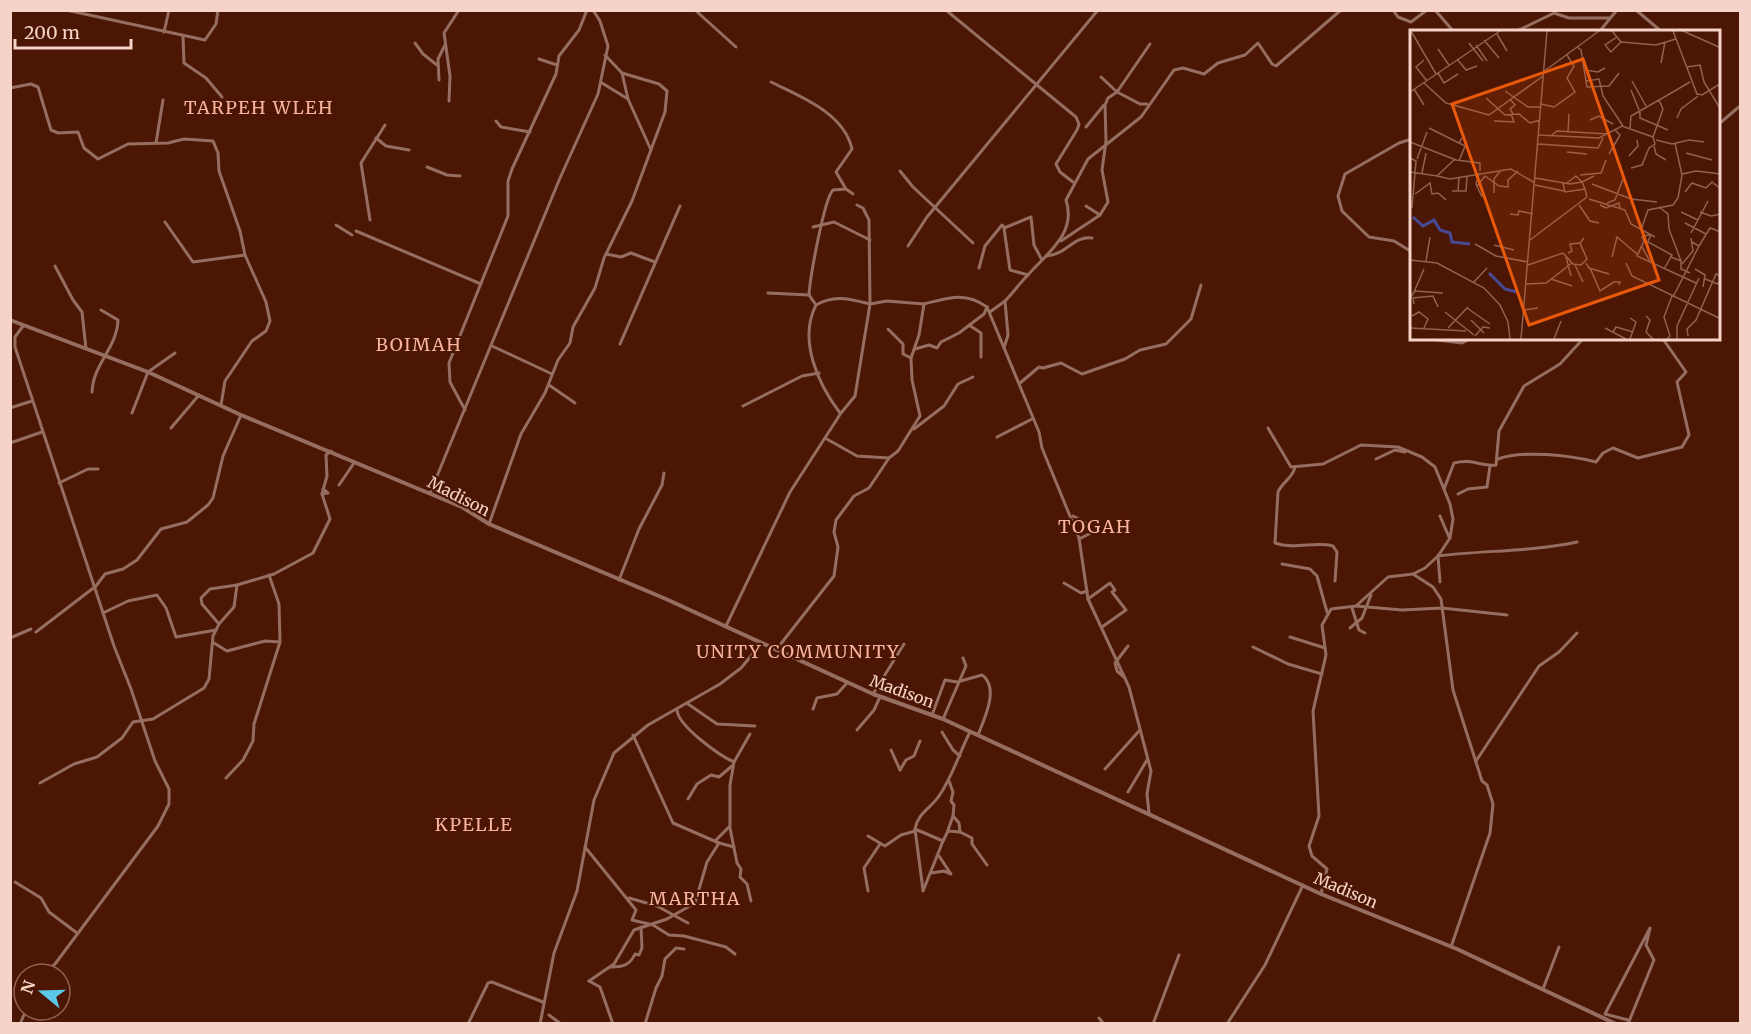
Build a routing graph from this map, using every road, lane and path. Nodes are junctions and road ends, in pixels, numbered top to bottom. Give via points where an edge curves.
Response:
1 (66, 10) edge
2 (169, 10) edge
3 (218, 10) edge
4 (459, 10) edge
5 (587, 10) edge
6 (593, 10) edge
7 (695, 10) edge
8 (1098, 10) edge
9 (1341, 10) edge
10 (1394, 10) edge
11 (1427, 10) edge
12 (1435, 10) edge
13 (1617, 10) edge
14 (1636, 10) edge
15 (948, 11) edge
16 (83, 12) edge
17 (1610, 18) junction
18 (1452, 30) edge
19 (1519, 30) edge
20 (1601, 30) edge
21 (1660, 30) edge
22 (164, 33) junction
23 (183, 36) junction
24 (415, 43) dead end
25 (446, 43) junction
26 (1150, 44) dead end
27 (736, 47) dead end
28 (605, 55) junction
29 (538, 59) dead end
30 (605, 62) junction
31 (614, 64) junction
32 (437, 65) junction
33 (557, 65) junction
34 (622, 73) junction
35 (1101, 77) dead end
36 (439, 81) dead end
37 (771, 82) dead end
38 (601, 83) junction
39 (1037, 83) junction
40 (10, 88) edge
41 (1117, 92) junction
42 (222, 97) dead end
43 (628, 99) junction
44 (163, 100) dead end
45 (449, 101) dead end
46 (1147, 104) junction
47 (1105, 105) junction
48 (1740, 106) edge
49 (496, 121) dead end
50 (1721, 121) edge
51 (385, 125) dead end
52 (1086, 127) dead end
53 (530, 132) junction
54 (376, 138) junction
55 (1410, 140) edge
56 (1106, 141) junction
57 (156, 143) junction
58 (409, 150) dead end
59 (651, 150) junction
60 (427, 167) dead end
61 (900, 171) dead end
62 (460, 176) dead end
63 (1073, 182) junction
64 (846, 189) junction
65 (853, 194) dead end
66 (857, 205) dead end
67 (680, 206) dead end
68 (1086, 206) dead end
69 (936, 208) junction
70 (1100, 215) junction
71 (370, 220) dead end
72 (165, 222) dead end
73 (822, 223) junction
74 (336, 225) dead end
75 (813, 227) dead end
76 (1005, 228) junction
77 (356, 231) dead end
78 (352, 235) dead end
79 (1092, 238) dead end
80 (870, 240) junction
81 (973, 243) dead end
82 (1060, 243) junction
83 (908, 246) dead end
84 (1410, 251) edge
85 (606, 254) junction
86 (244, 255) junction
87 (1047, 256) junction
88 (1042, 260) junction
89 (655, 262) junction
90 (55, 266) dead end
91 (979, 268) dead end
92 (1028, 275) junction
93 (481, 284) junction
94 (1202, 285) dead end
95 (768, 293) dead end
96 (809, 295) junction
97 (1005, 301) junction
98 (870, 304) junction
99 (924, 304) junction
100 (816, 305) junction
101 (987, 307) junction
102 (101, 310) dead end
103 (990, 312) junction
104 (10, 320) edge
105 (969, 325) junction
106 (23, 326) junction
107 (888, 329) dead end
108 (1437, 340) edge
109 (1468, 340) edge
110 (1664, 340) edge
111 (1581, 341) dead end
112 (620, 344) dead end
113 (492, 346) junction
114 (1004, 348) junction
115 (86, 349) junction
116 (915, 349) junction
117 (175, 353) dead end
118 (105, 357) junction
119 (981, 357) dead end
120 (911, 358) junction
121 (148, 372) junction
122 (819, 373) junction
123 (552, 374) junction
124 (973, 377) dead end
125 (1020, 383) junction
126 (549, 385) junction
127 (92, 392) dead end
128 (199, 395) junction
129 (32, 401) junction
130 (575, 403) dead end
131 (221, 405) junction
132 (743, 406) dead end
133 (10, 408) edge
134 (465, 410) junction
135 (132, 413) dead end
136 (841, 413) junction
137 (241, 415) junction
138 (1032, 419) junction
139 (171, 428) dead end
140 (1268, 428) dead end
141 (42, 432) junction
142 (910, 432) junction
143 (997, 437) dead end
144 (825, 438) junction
145 (10, 443) edge
146 (332, 451) junction
147 (1410, 453) junction
148 (889, 458) junction
149 (1376, 459) dead end
150 (1498, 459) junction
151 (355, 461) junction
152 (1295, 466) junction
153 (1490, 466) junction
154 (98, 469) dead end
155 (664, 473) dead end
156 (59, 483) junction
157 (339, 485) dead end
158 (1443, 491) junction
159 (430, 493) junction
160 (1458, 494) dead end
161 (1071, 515) junction
162 (1440, 516) dead end
163 (489, 524) junction
164 (1450, 538) junction
165 (1079, 539) junction
166 (1577, 542) dead end
167 (1438, 556) junction
168 (1282, 564) dead end
169 (1413, 574) junction
170 (269, 575) junction
171 (619, 580) junction
172 (1335, 581) dead end
173 (1440, 582) dead end
174 (1064, 583) dead end
175 (237, 585) junction
176 (96, 586) junction
177 (1087, 591) junction
178 (1371, 594) junction
179 (1088, 599) junction
180 (1356, 606) junction
181 (1352, 608) junction
182 (1442, 608) junction
183 (1364, 609) junction
184 (103, 613) junction
185 (1326, 614) junction
186 (1507, 615) dead end
187 (1359, 622) junction
188 (219, 624) junction
189 (726, 627) junction
190 (1102, 627) junction
191 (1350, 628) dead end
192 (31, 629) dead end
193 (216, 630) junction
194 (36, 632) dead end
195 (1365, 633) dead end
196 (1577, 633) dead end
197 (1290, 637) dead end
198 (10, 638) edge
199 (280, 642) junction
200 (213, 643) junction
201 (761, 644) junction
202 (904, 644) dead end
203 (1128, 646) dead end
204 (1253, 647) dead end
205 (1325, 648) junction
206 (776, 650) junction
207 (963, 658) dead end
208 (1116, 659) junction
209 (1322, 674) junction
210 (957, 682) junction
211 (847, 683) junction
212 (873, 694) junction
213 (880, 697) junction
214 (688, 704) junction
215 (813, 709) dead end
216 (677, 710) junction
217 (932, 715) junction
218 (943, 719) junction
219 (142, 721) junction
220 (755, 726) dead end
221 (857, 730) dead end
222 (1139, 731) junction
223 (942, 732) dead end
224 (970, 732) junction
225 (750, 734) dead end
226 (633, 735) junction
227 (978, 735) junction
228 (920, 741) dead end
229 (891, 750) dead end
230 (960, 756) junction
231 (1147, 760) junction
232 (1476, 761) junction
233 (734, 764) junction
234 (1105, 769) dead end
235 (226, 778) dead end
236 (949, 779) junction
237 (40, 783) dead end
238 (1128, 792) dead end
239 (688, 799) dead end
240 (1149, 813) junction
241 (953, 816) junction
242 (730, 826) junction
243 (915, 830) junction
244 (948, 831) junction
245 (960, 832) junction
246 (868, 836) dead end
247 (943, 841) junction
248 (717, 842) junction
249 (880, 844) junction
250 (585, 847) junction
251 (734, 847) junction
252 (939, 856) junction
253 (987, 865) dead end
254 (931, 873) junction
255 (15, 882) dead end
256 (1304, 885) junction
257 (868, 891) dead end
258 (1321, 894) junction
259 (627, 897) junction
260 (751, 901) dead end
261 (671, 916) junction
262 (688, 923) dead end
263 (641, 925) junction
264 (650, 925) junction
265 (77, 933) junction
266 (1451, 947) junction
267 (1559, 947) dead end
268 (684, 949) dead end
269 (735, 954) dead end
270 (1179, 955) dead end
271 (56, 962) edge
272 (610, 967) junction
273 (1543, 990) junction
274 (543, 1002) junction
275 (549, 1015) dead end
276 (1099, 1018) dead end
277 (1628, 1022) edge
278 (468, 1023) edge
279 (540, 1023) edge
280 (561, 1023) edge
281 (613, 1023) edge
282 (645, 1023) edge
283 (1104, 1023) edge
284 (1153, 1023) edge
285 (1227, 1023) edge
286 (1616, 1023) edge

1 - 16 street
2 - 22 street
3 - 23 street via 216,24 205,40
4 - 25 street via 446,28
5 - 33 street
6 - 28 street via 606,37
7 - 27 street
8 - 39 street
9 - 46 street via 1281,63 1272,64 1258,43 1245,55 1218,63 1204,74 1177,68
10 - 11 street via 1398,17 1411,22
12 - 18 street
13 - 17 street
14 - 21 street
15 - 39 street
16 - 22 street
17 - 19 street via 1569,18 1554,13
17 - 20 street
22 - 23 street
23 - 42 street via 184,63 206,78
24 - 32 street
25 - 32 street
25 - 45 street
26 - 41 street
28 - 30 street
28 - 31 street
29 - 33 street
30 - 31 street
30 - 38 street
31 - 34 street
32 - 36 street
33 - 53 street
34 - 43 street
34 - 59 street via 659,84 667,91 665,112
35 - 41 street
37 - 64 street via 834,118 849,135 852,149 836,172
38 - 43 street
38 - 113 street
39 - 63 street via 1078,120 1072,141 1056,164
39 - 69 street
40 - 57 street via 31,84 38,87 51,130 78,132 84,148 98,159 128,144
41 - 46 street
41 - 47 street
43 - 59 street
44 - 57 street
46 - 56 street via 1141,117 1128,129
47 - 52 street
47 - 56 street
48 - 50 street
49 - 53 street via 501,127
51 - 54 street
53 - 93 street via 508,181 508,216
54 - 58 street via 386,146
54 - 71 street via 361,164
55 - 84 street via 1345,174 1338,195 1342,211 1369,237 1394,241
56 - 63 street
56 - 70 street via 1102,170 1108,202
57 - 86 street via 184,139 213,141
59 - 85 street
60 - 62 street
61 - 69 street
63 - 82 street via 1066,200 1068,222
64 - 65 street
64 - 73 street via 830,193
66 - 80 street via 869,220
67 - 89 street
68 - 70 street
69 - 81 street
69 - 83 street
70 - 82 street
72 - 86 street via 193,262
73 - 75 street
73 - 80 street via 834,222
73 - 96 street
74 - 78 street
76 - 88 street via 1031,217 1034,245
76 - 91 street via 1002,225 986,246
76 - 92 street via 1010,270
77 - 93 street
79 - 87 street via 1086,237
80 - 98 street
82 - 87 street
85 - 89 street via 621,257 631,253
85 - 123 street via 595,288
86 - 131 street via 266,302 270,321 225,381
87 - 88 street
88 - 92 street
89 - 112 street
90 - 115 street via 82,312
92 - 97 street
93 - 134 street via 449,363 450,382
94 - 125 street via 1191,320 1166,344 1140,350 1082,374 1061,363 1039,367
95 - 96 street
96 - 100 street
97 - 103 street
97 - 114 street via 1008,336
98 - 99 street
98 - 100 street via 838,297
98 - 136 street via 855,396
99 - 101 street via 963,295
99 - 116 street
100 - 122 street via 807,333
101 - 103 street
101 - 105 street
102 - 118 street via 118,320
103 - 114 street
104 - 106 street, Madison
105 - 116 street via 937,348 929,345
105 - 119 street via 981,333
106 - 115 street, Madison
106 - 129 street via 15,337 15,347
107 - 120 street via 903,344 903,354
108 - 109 street
110 - 150 street via 1686,372 1677,382 1689,435 1682,447 1638,458 1613,448 1596,462 1511,454
111 - 150 street via 1560,364 1524,386 1499,431
113 - 123 street
113 - 134 street
114 - 125 street
115 - 118 street, Madison
116 - 120 street
117 - 121 street
118 - 121 street, Madison
118 - 127 street via 93,377
120 - 142 street via 920,416
121 - 128 street, Madison
121 - 135 street
122 - 132 street via 802,376
122 - 136 street via 829,398
123 - 126 street
124 - 142 street via 958,384 944,406
125 - 138 street
126 - 130 street
126 - 163 street via 521,434
128 - 131 street, Madison
128 - 139 street
129 - 133 street
129 - 141 street
131 - 137 street, Madison
134 - 159 street
136 - 144 street
137 - 146 street, Madison
137 - 176 street via 223,456 213,498 187,522 161,529 137,560 105,574
138 - 143 street
138 - 161 street
140 - 152 street via 1291,467
141 - 145 street
141 - 156 street
142 - 148 street via 898,452
144 - 148 street via 856,456
144 - 189 street via 790,492
146 - 151 street, Madison
146 - 170 street via 326,455 327,476 322,491 330,519 313,554
147 - 149 street via 1395,450
147 - 152 street via 1398,447 1361,445 1323,464
147 - 158 street via 1422,456 1435,467
148 - 206 street via 869,488 854,496 836,520 834,576
150 - 153 street via 1496,465
151 - 157 street
151 - 159 street, Madison
152 - 172 street via 1293,475 1281,484 1278,492 1275,543 1294,547 1333,546 1337,552
153 - 158 street via 1474,460 1454,463
153 - 160 street via 1487,487
154 - 156 street via 88,469
155 - 171 street
156 - 176 street
158 - 164 street via 1454,519
159 - 163 street, Madison
161 - 165 street
161 - 165 street via 1088,524 1096,520 1099,529
162 - 164 street
163 - 171 street, Madison
164 - 167 street
165 - 177 street
166 - 167 street via 1544,550
167 - 169 street
167 - 173 street
168 - 185 street via 1310,569 1317,576
169 - 178 street via 1388,577
169 - 182 street via 1433,586
170 - 175 street
170 - 199 street via 279,604
171 - 189 street, Madison
174 - 177 street via 1081,593
175 - 188 street via 234,607
175 - 188 street via 210,589 201,598
176 - 184 street
176 - 194 street
177 - 179 street
178 - 180 street
178 - 183 street
179 - 190 street
179 - 190 street via 1110,583 1115,590 1112,592 1125,610
180 - 181 street
180 - 183 street
181 - 185 street via 1338,607
181 - 187 street
182 - 183 street
182 - 186 street
182 - 232 street via 1448,666
183 - 187 street
184 - 193 street via 128,601 157,595 176,637
184 - 219 street
185 - 205 street via 1322,625
187 - 191 street
187 - 195 street via 1360,632
188 - 193 street
189 - 201 street, Madison
190 - 208 street
192 - 198 street
193 - 200 street
196 - 232 street via 1539,666
197 - 205 street
199 - 200 street via 264,641 227,651
199 - 235 street via 254,724 253,741 243,760
200 - 219 street via 209,679 204,688
201 - 206 street, Madison
201 - 214 street via 741,668
202 - 212 street
203 - 208 street
204 - 209 street via 1288,664
205 - 209 street
206 - 211 street, Madison
207 - 210 street via 966,666
208 - 222 street
209 - 258 street via 1313,711 1319,816 1309,846 1312,856 1327,869
210 - 217 street via 944,681
210 - 218 street
210 - 227 street via 978,674 989,682 988,705
211 - 212 street, Madison
211 - 215 street via 837,694 817,698
212 - 213 street, Madison
213 - 217 street, Madison
213 - 221 street
214 - 216 street
214 - 220 street via 717,724
216 - 226 street
216 - 233 street via 678,718
217 - 218 street, Madison
218 - 224 street, Madison
219 - 237 street via 133,722 122,738 97,757 74,764
219 - 265 street via 169,789 170,804
222 - 231 street
222 - 234 street
223 - 230 street
224 - 227 street, Madison
224 - 230 street
225 - 233 street
226 - 248 street via 674,823
226 - 250 street via 614,753 602,779
227 - 240 street, Madison
228 - 229 street via 914,756 900,770
230 - 236 street
231 - 238 street
231 - 240 street
232 - 266 street via 1493,804 1491,833
233 - 239 street via 719,777 703,779
233 - 242 street
236 - 241 street
236 - 243 street via 917,818
240 - 256 street, Madison
241 - 244 street
241 - 245 street
242 - 248 street
242 - 251 street
243 - 247 street
243 - 249 street via 885,846
243 - 254 street via 923,891
244 - 245 street
244 - 247 street
245 - 253 street via 972,838
246 - 249 street
247 - 252 street
248 - 251 street
248 - 261 street via 695,903
249 - 257 street via 864,868
250 - 259 street
250 - 274 street via 577,891 554,953
251 - 260 street via 740,877 747,884
252 - 254 street
252 - 254 street via 951,874
255 - 265 street via 41,898 49,912
256 - 258 street, Madison
256 - 285 street via 1266,965
258 - 266 street, Madison
259 - 261 street via 657,906
259 - 263 street via 636,910 632,920
261 - 262 street
261 - 264 street
263 - 264 street
263 - 272 street via 627,938
263 - 272 street via 639,955 635,954 622,967
264 - 269 street via 669,935 726,946
265 - 271 street
266 - 273 street, Madison
267 - 273 street
268 - 282 street via 676,948 665,959
270 - 284 street
272 - 281 street via 589,981 600,987
273 - 286 street, Madison
274 - 278 street via 488,983
274 - 279 street
275 - 280 street
276 - 283 street
277 - 277 street via 1654,960 1646,945 1650,928 1605,1014

